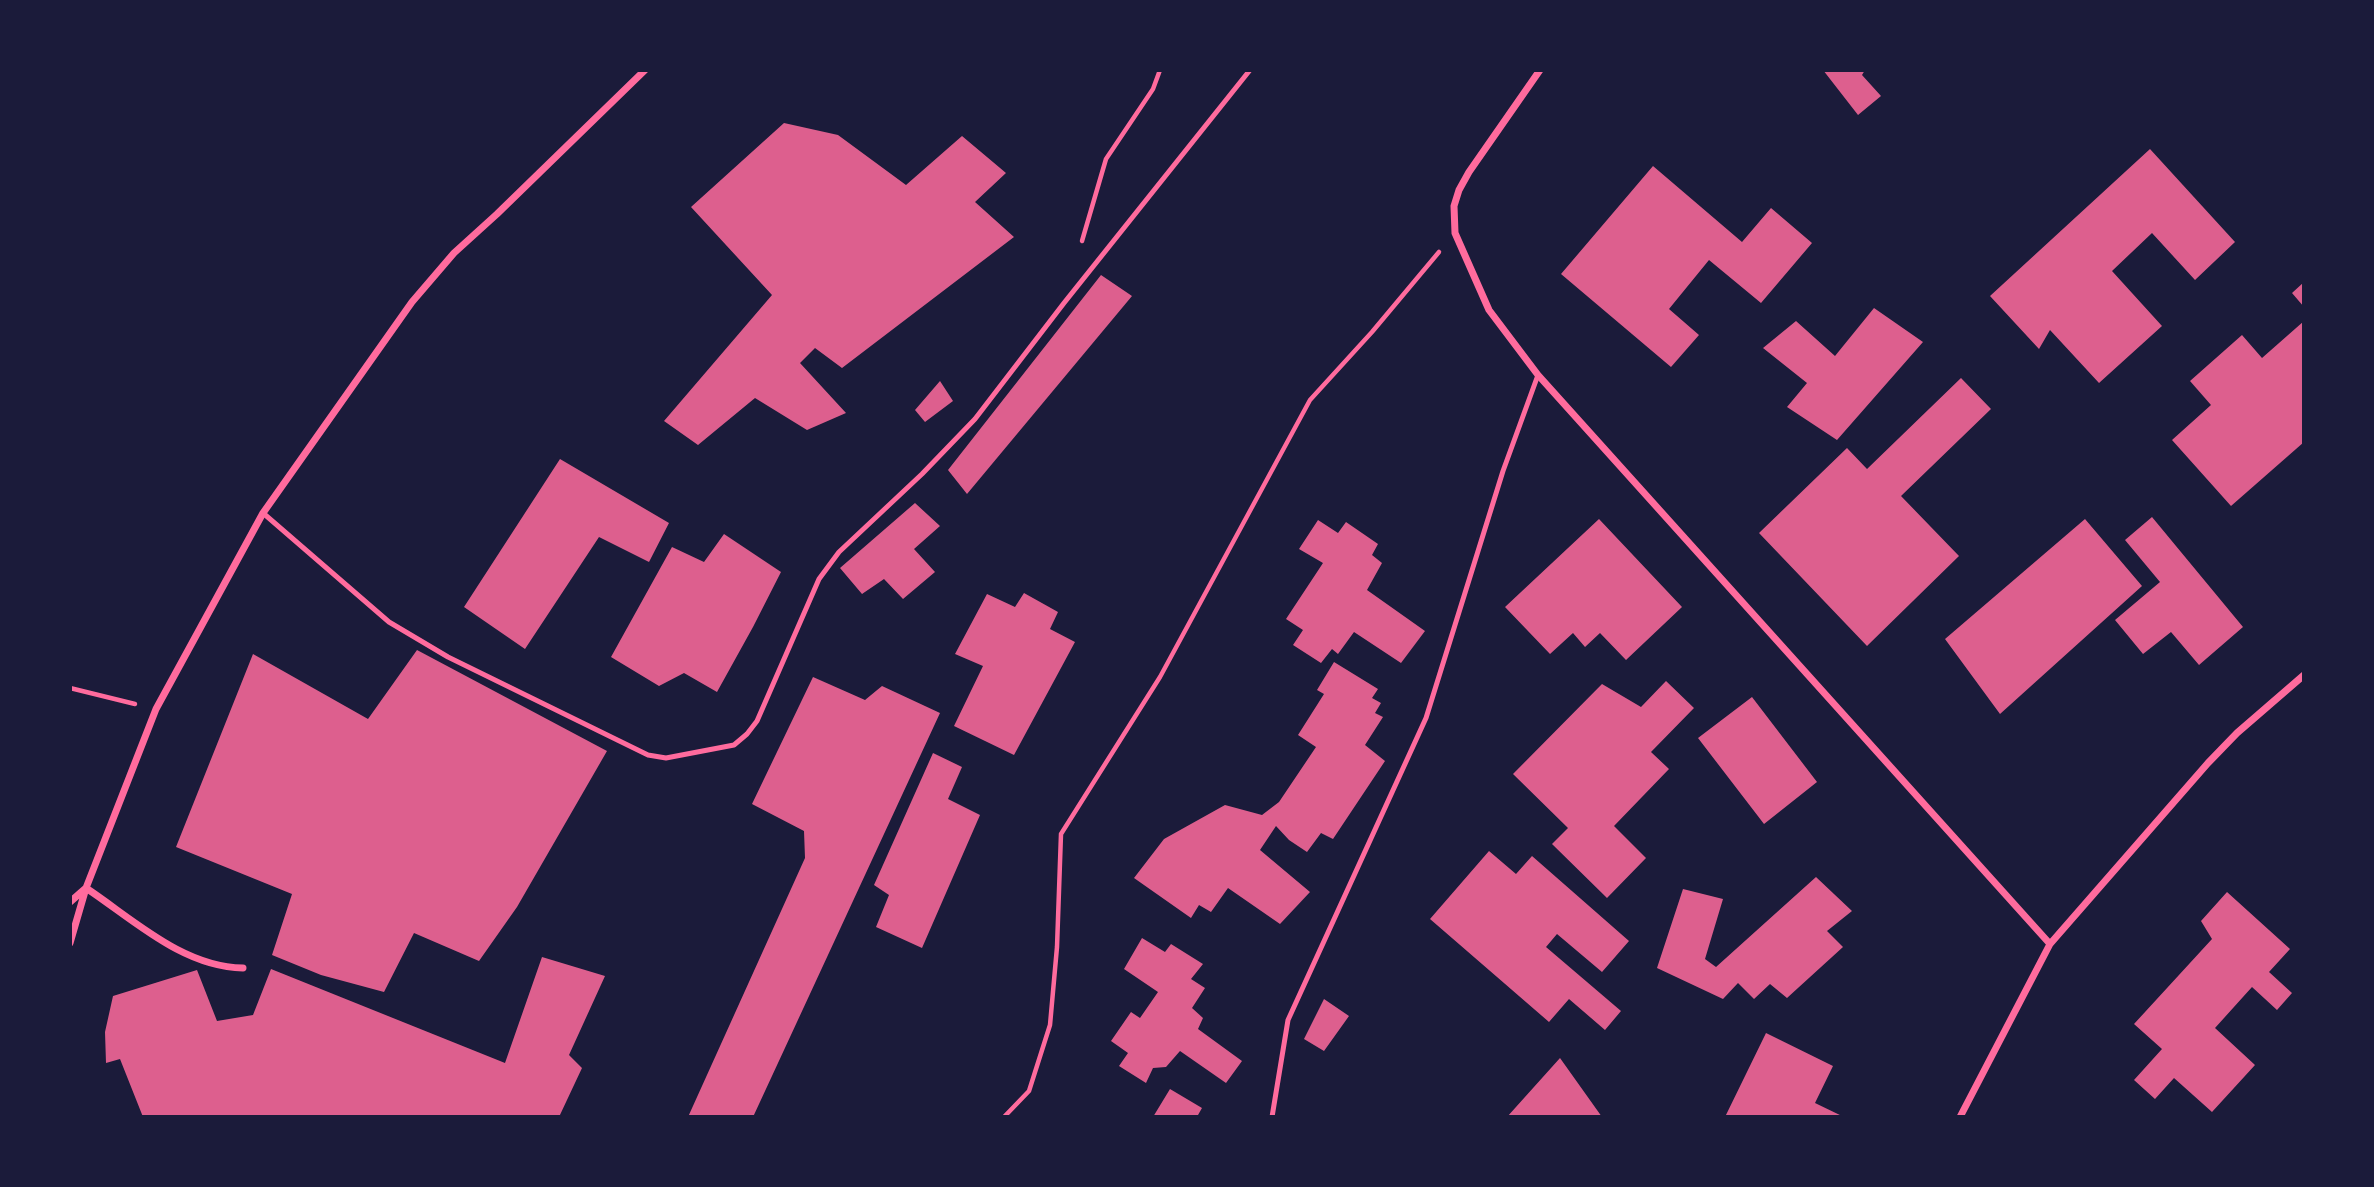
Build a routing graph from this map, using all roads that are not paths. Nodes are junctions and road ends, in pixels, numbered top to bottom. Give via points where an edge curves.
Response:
1 (645, 70) edge
2 (1250, 70) edge
3 (1540, 70) edge
4 (1538, 375) junction
5 (263, 513) junction
6 (2304, 675) edge
7 (86, 888) junction
8 (70, 902) edge
9 (70, 943) edge
10 (2050, 944) junction
11 (243, 968) dead end
12 (1272, 1117) edge
13 (1960, 1117) edge

1 - 5 street via 454,253 420,292
2 - 5 lane via 975,419 839,552 819,579 757,720 734,745 666,758 648,755 485,676 389,622
3 - 4 street via 1459,190 1454,206 1455,233 1489,310
4 - 10 street
4 - 12 lane via 1426,718 1287,1020
5 - 7 street via 156,709
6 - 10 street via 2208,763
7 - 8 street
7 - 9 street
7 - 11 street via 188,956 224,968
10 - 13 street

